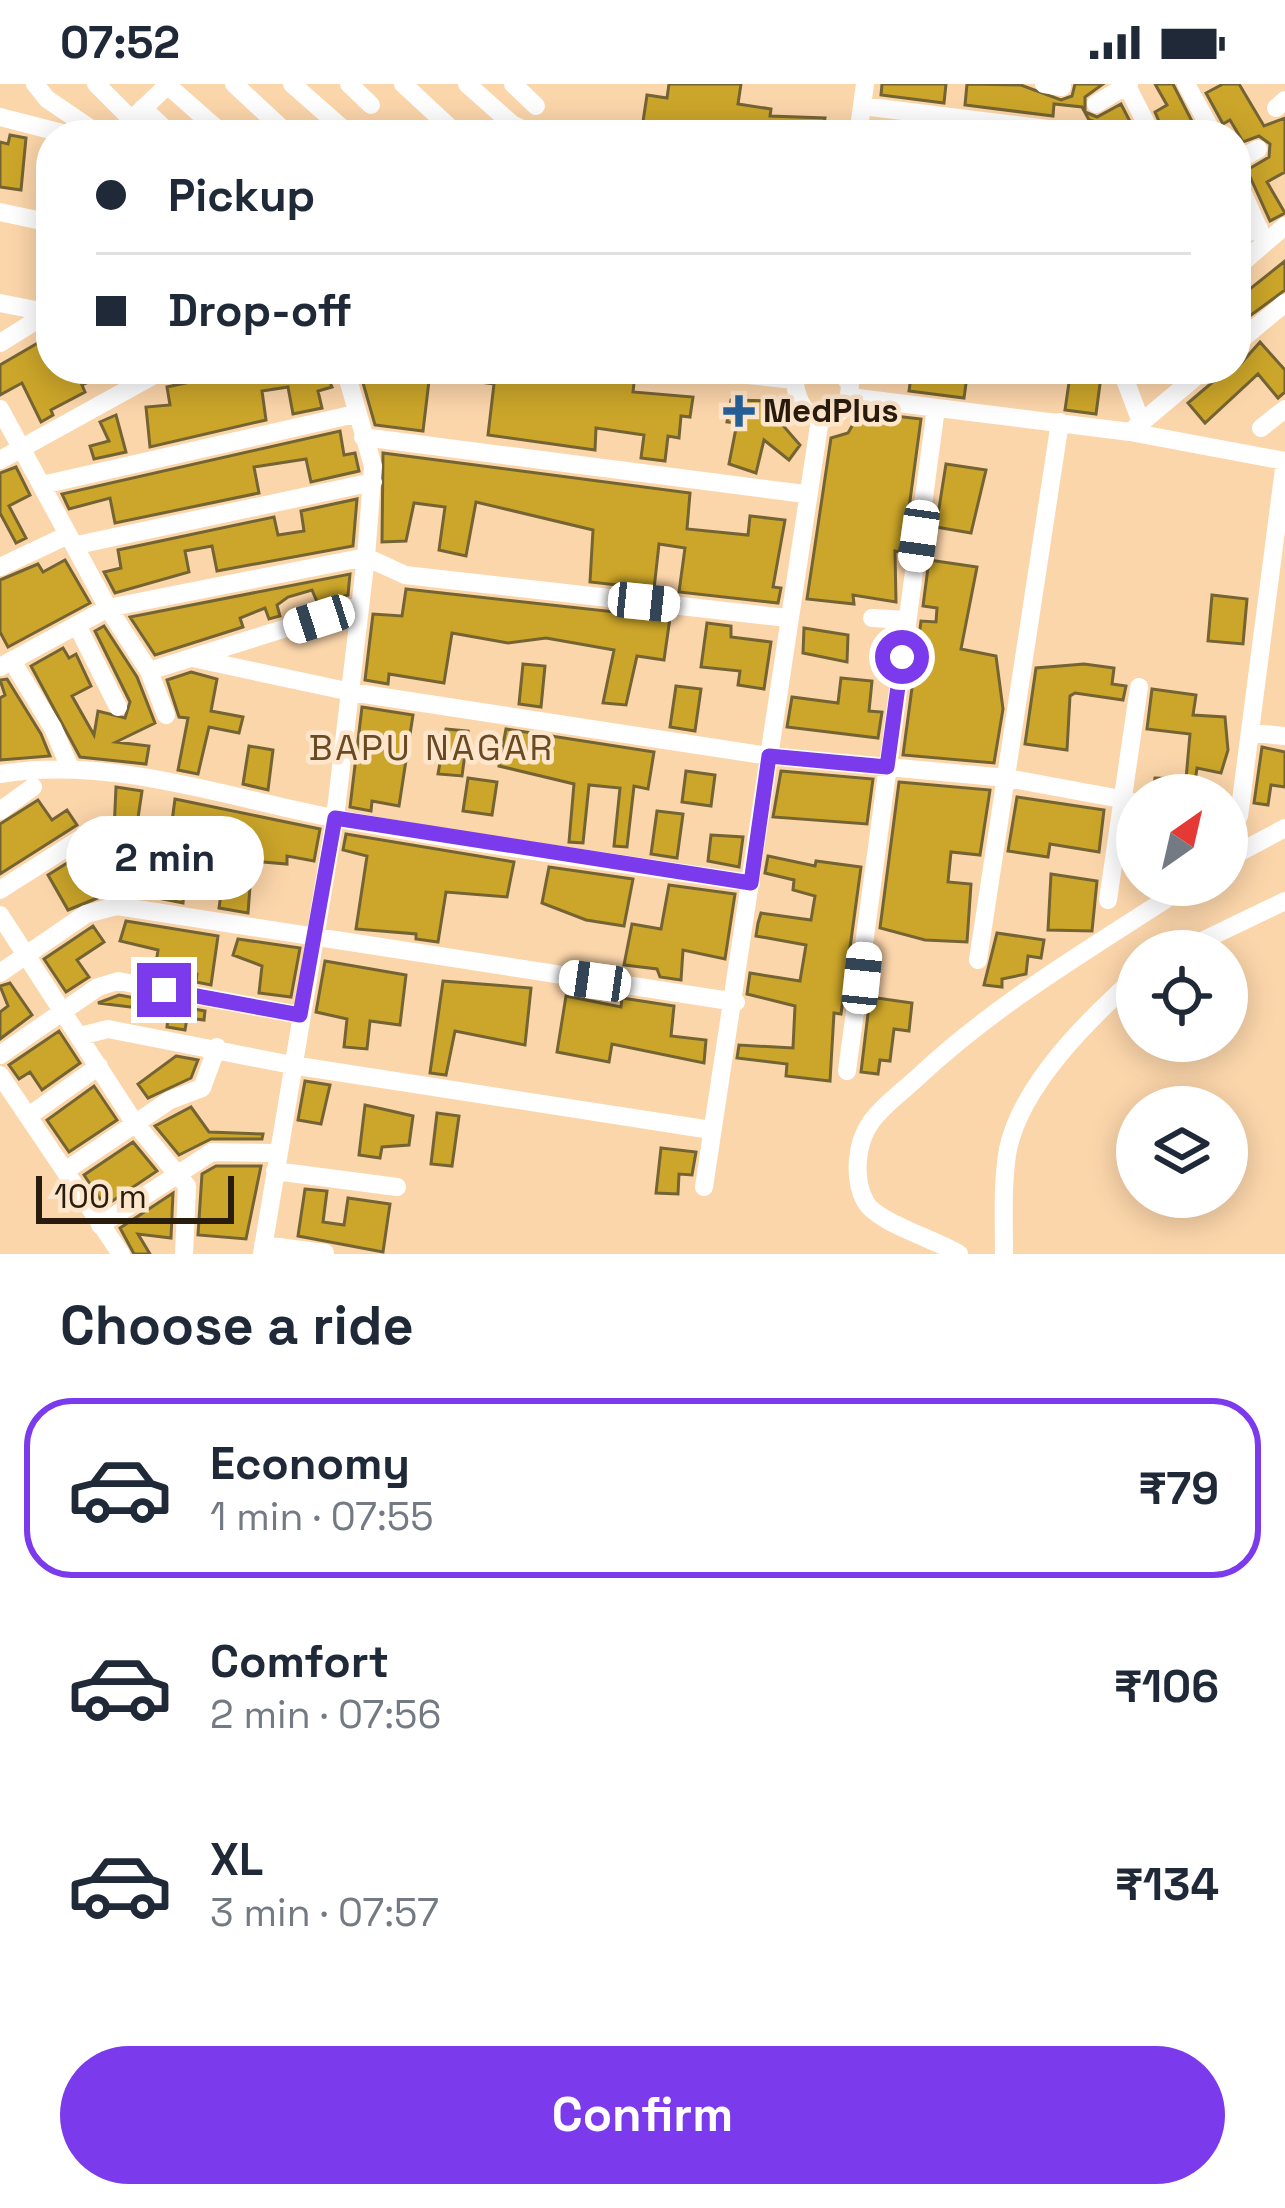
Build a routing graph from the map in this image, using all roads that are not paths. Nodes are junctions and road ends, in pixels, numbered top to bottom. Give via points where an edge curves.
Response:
1 (35, 84) edge
2 (96, 84) edge
3 (167, 84) edge
4 (234, 84) edge
5 (292, 84) edge
6 (349, 84) edge
7 (403, 84) edge
8 (467, 84) edge
9 (513, 84) edge
10 (866, 84) edge
11 (1127, 84) edge
12 (1186, 84) edge
13 (1096, 104) dead end
14 (371, 105) dead end
15 (536, 106) dead end
16 (862, 106) junction
17 (4, 114) edge
18 (137, 114) junction
19 (78, 120) edge
20 (131, 120) edge
21 (147, 120) edge
22 (207, 120) edge
23 (273, 120) edge
24 (333, 120) edge
25 (442, 120) edge
26 (508, 120) edge
27 (860, 120) edge
28 (975, 120) edge
29 (1145, 120) edge
30 (1206, 120) edge
31 (36, 124) edge
32 (1258, 149) dead end
33 (1251, 153) edge
34 (1251, 211) edge
35 (0, 212) edge
36 (36, 220) edge
37 (1285, 226) edge
38 (1251, 236) edge
39 (1262, 236) junction
40 (1251, 250) edge
41 (0, 303) edge
42 (1285, 303) edge
43 (36, 310) edge
44 (36, 321) edge
45 (1251, 331) edge
46 (0, 343) edge
47 (138, 384) edge
48 (348, 384) edge
49 (799, 384) edge
50 (845, 384) edge
51 (1125, 384) edge
52 (1187, 384) edge
53 (850, 397) junction
54 (937, 408) junction
55 (0, 409) edge
56 (1285, 409) edge
57 (355, 414) junction
58 (820, 419) junction
59 (1060, 422) junction
60 (1136, 427) junction
61 (1262, 428) dead end
62 (363, 436) junction
63 (23, 449) junction
64 (0, 460) edge
65 (1285, 461) edge
66 (373, 482) junction
67 (42, 484) junction
68 (805, 494) junction
69 (72, 540) junction
70 (366, 557) junction
71 (0, 567) edge
72 (360, 605) junction
73 (108, 608) junction
74 (787, 618) junction
75 (872, 618) dead end
76 (908, 620) junction
77 (77, 626) junction
78 (197, 659) junction
79 (6, 664) edge
80 (149, 671) junction
81 (1139, 687) dead end
82 (351, 692) junction
83 (118, 707) dead end
84 (166, 715) dead end
85 (1252, 733) junction
86 (1285, 736) edge
87 (769, 756) junction
88 (887, 767) junction
89 (70, 768) junction
90 (0, 774) edge
91 (1131, 774) edge
92 (1246, 774) edge
93 (1007, 778) junction
94 (33, 787) dead end
95 (1116, 799) edge
96 (0, 812) edge
97 (335, 818) junction
98 (102, 825) dead end
99 (1285, 828) edge
100 (1248, 848) edge
101 (1116, 862) edge
102 (751, 883) junction
103 (0, 890) edge
104 (1108, 900) dead end
105 (1285, 901) edge
106 (1156, 906) edge
107 (0, 915) edge
108 (1225, 930) edge
109 (313, 940) junction
110 (26, 956) junction
111 (978, 960) dead end
112 (0, 973) edge
113 (1116, 995) edge
114 (736, 1002) junction
115 (62, 1012) junction
116 (300, 1015) junction
117 (80, 1036) junction
118 (217, 1047) junction
119 (0, 1055) edge
120 (292, 1065) junction
121 (99, 1066) junction
122 (847, 1071) dead end
123 (0, 1075) edge
124 (30, 1115) junction
125 (134, 1122) junction
126 (712, 1130) junction
127 (276, 1162) junction
128 (65, 1172) junction
129 (177, 1172) junction
130 (397, 1187) dead end
131 (704, 1187) dead end
132 (100, 1225) junction
133 (262, 1250) edge
134 (326, 1253) edge
135 (121, 1254) edge
136 (184, 1254) edge
137 (958, 1254) edge
138 (1004, 1254) edge

1 - 19 street
2 - 18 street
3 - 18 street
3 - 22 street
4 - 23 street
5 - 24 street
6 - 14 street
7 - 25 street
8 - 26 street
9 - 15 street
10 - 16 street
11 - 13 street
11 - 29 street
12 - 30 street
16 - 27 street
16 - 28 street
17 - 31 street
18 - 20 street
18 - 21 street
32 - 33 street
34 - 39 street
35 - 36 street
37 - 39 street
38 - 39 street
39 - 40 street
41 - 43 street
42 - 45 street
44 - 46 street
47 - 63 street
48 - 57 street
49 - 58 street via 800,409
50 - 53 street
51 - 60 street
52 - 60 street
53 - 54 street
53 - 58 street via 840,413
54 - 59 street
54 - 76 street
55 - 63 street
56 - 61 street
57 - 62 street
57 - 67 street
58 - 68 street
59 - 60 street
59 - 93 street
60 - 65 street
62 - 66 street
62 - 68 street
63 - 64 street
63 - 67 street
65 - 85 street
66 - 69 street
66 - 70 street
67 - 69 street
68 - 74 street
69 - 71 street
69 - 73 street
70 - 72 street
70 - 73 street
70 - 74 street via 405,575
72 - 78 street
72 - 82 street
73 - 77 street
73 - 80 street
74 - 87 street
75 - 76 street
76 - 88 street
77 - 79 street
77 - 83 street
78 - 80 street
78 - 82 street
79 - 89 street via 53,728
80 - 84 street
81 - 91 street
82 - 87 street
82 - 97 street
85 - 86 street
85 - 92 street
87 - 88 street
87 - 102 street
88 - 93 street
88 - 122 street
89 - 90 street
89 - 97 street
93 - 95 street
93 - 111 street
94 - 96 street
97 - 102 street
97 - 109 street
98 - 103 street
99 - 100 street
101 - 104 street
102 - 114 street
105 - 108 street
106 - 137 street via 974,1024 872,1121 859,1148 866,1204 886,1222
107 - 110 street
109 - 110 street via 116,906 86,914
109 - 114 street
109 - 116 street
110 - 112 street
110 - 115 street
113 - 138 street via 1046,1072 1009,1145
114 - 126 street
115 - 116 street via 118,981
115 - 117 street
115 - 119 street
116 - 120 street
117 - 118 street via 108,1029
117 - 121 street
118 - 120 street
118 - 125 street via 202,1088
120 - 126 street
120 - 127 street
121 - 124 street
121 - 125 street
123 - 124 street
124 - 128 street
125 - 128 street
125 - 129 street
126 - 131 street
127 - 129 street via 222,1149
127 - 130 street
127 - 133 street
128 - 132 street
129 - 132 street
129 - 136 street via 190,1198
132 - 135 street
133 - 134 street

